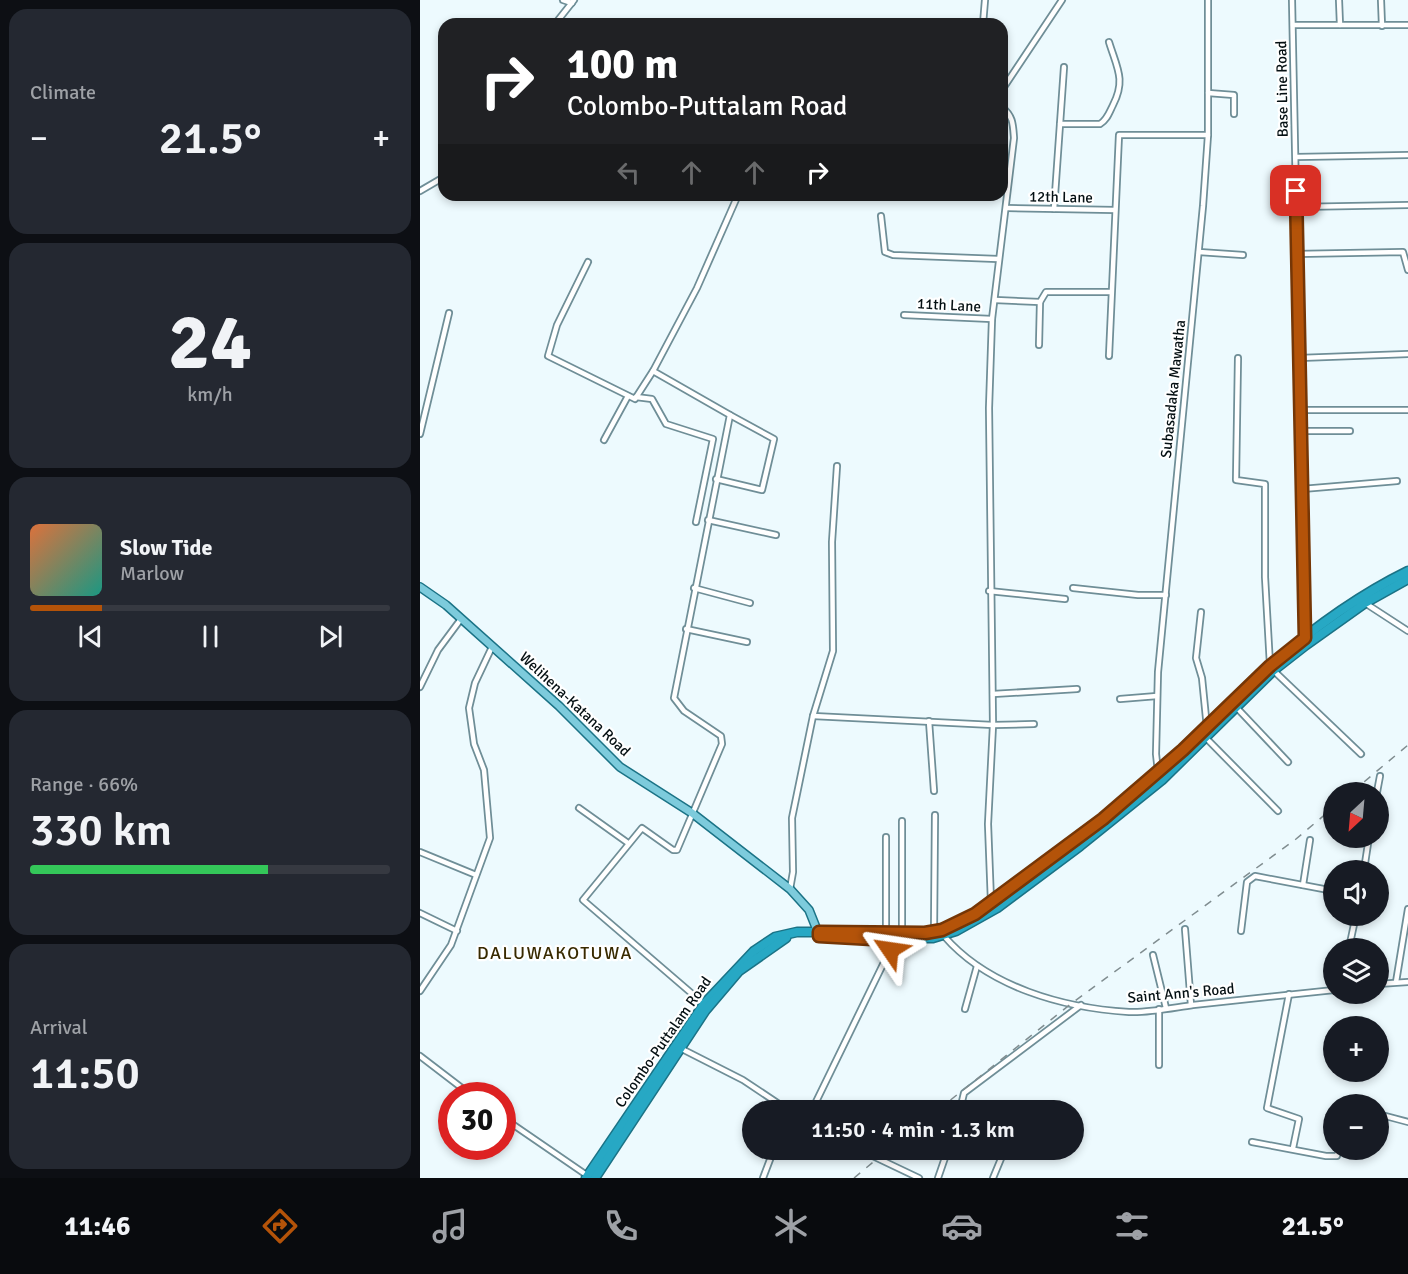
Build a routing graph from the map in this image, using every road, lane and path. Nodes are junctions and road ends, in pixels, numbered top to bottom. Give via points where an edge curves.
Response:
1 (563, 0) edge
2 (985, 0) edge
3 (1062, 0) edge
4 (1208, 0) edge
5 (1292, 0) edge
6 (1340, 0) edge
7 (1381, 0) edge
8 (573, 2) edge
9 (559, 18) edge
10 (984, 18) edge
11 (1293, 25) junction
12 (1340, 25) junction
13 (1408, 25) edge
14 (1382, 26) junction
15 (1109, 42) dead end
16 (1064, 67) dead end
17 (1008, 81) edge
18 (1208, 93) junction
19 (1008, 112) edge
20 (1234, 114) dead end
21 (1060, 124) junction
22 (1208, 135) junction
23 (1408, 154) edge
24 (1296, 157) junction
25 (438, 180) edge
26 (420, 191) edge
27 (1008, 194) edge
28 (735, 201) edge
29 (1007, 201) edge
30 (1408, 205) edge
31 (1296, 207) junction
32 (1007, 208) junction
33 (1054, 209) junction
34 (1114, 210) junction
35 (881, 216) dead end
36 (1199, 252) junction
37 (1296, 254) junction
38 (1243, 255) dead end
39 (998, 259) junction
40 (588, 262) dead end
41 (1408, 270) edge
42 (1111, 292) junction
43 (995, 300) junction
44 (1040, 302) junction
45 (449, 313) dead end
46 (904, 315) dead end
47 (992, 319) junction
48 (1039, 345) dead end
49 (1408, 354) edge
50 (1109, 356) dead end
51 (1238, 358) dead end
52 (1299, 358) junction
53 (653, 371) junction
54 (628, 396) junction
55 (636, 397) junction
56 (1301, 410) junction
57 (1408, 410) edge
58 (730, 415) junction
59 (421, 424) edge
60 (1301, 431) junction
61 (1350, 431) dead end
62 (420, 434) edge
63 (604, 440) dead end
64 (837, 466) dead end
65 (716, 479) junction
66 (1398, 481) dead end
67 (1302, 489) junction
68 (708, 519) junction
69 (696, 522) dead end
70 (776, 535) dead end
71 (1408, 571) edge
72 (1408, 579) edge
73 (420, 586) edge
74 (694, 588) junction
75 (1073, 588) dead end
76 (989, 591) junction
77 (1166, 595) junction
78 (1065, 599) dead end
79 (750, 603) dead end
80 (1365, 603) junction
81 (1201, 612) dead end
82 (461, 619) junction
83 (686, 629) junction
84 (1408, 631) edge
85 (1305, 641) junction
86 (747, 642) dead end
87 (492, 646) junction
88 (1272, 668) junction
89 (420, 687) edge
90 (1077, 689) dead end
91 (993, 694) junction
92 (1157, 696) junction
93 (1120, 699) dead end
94 (1237, 708) junction
95 (813, 716) junction
96 (929, 721) junction
97 (1034, 723) dead end
98 (993, 725) junction
99 (1208, 734) junction
100 (1361, 754) dead end
101 (1288, 762) dead end
102 (1160, 776) junction
103 (1380, 776) dead end
104 (1379, 782) edge
105 (934, 791) dead end
106 (579, 808) dead end
107 (1278, 812) dead end
108 (692, 813) junction
109 (935, 815) dead end
110 (902, 821) dead end
111 (886, 837) dead end
112 (1310, 840) dead end
113 (628, 843) junction
114 (420, 852) edge
115 (476, 875) junction
116 (1303, 885) junction
117 (790, 889) junction
118 (1323, 889) edge
119 (991, 903) junction
120 (1408, 909) edge
121 (420, 913) edge
122 (1185, 929) dead end
123 (457, 931) junction
124 (1241, 931) dead end
125 (939, 932) junction
126 (902, 933) junction
127 (819, 934) junction
128 (888, 936) junction
129 (1153, 955) dead end
130 (977, 966) junction
131 (1396, 982) junction
132 (1408, 982) edge
133 (1389, 983) edge
134 (420, 991) edge
135 (1323, 991) edge
136 (1289, 994) junction
137 (704, 1004) junction
138 (1081, 1005) junction
139 (1191, 1005) junction
140 (1166, 1008) junction
141 (964, 1009) dead end
142 (1159, 1009) junction
143 (680, 1048) junction
144 (420, 1056) edge
145 (1159, 1065) dead end
146 (454, 1082) edge
147 (773, 1100) edge
148 (817, 1100) edge
149 (962, 1100) edge
150 (1389, 1117) edge
151 (1408, 1122) edge
152 (516, 1125) edge
153 (1252, 1142) dead end
154 (1293, 1148) junction
155 (1323, 1155) edge
156 (770, 1160) edge
157 (882, 1160) edge
158 (944, 1160) edge
159 (1000, 1160) edge
160 (594, 1177) edge
161 (763, 1178) edge
162 (920, 1178) edge
163 (938, 1178) edge
164 (993, 1178) edge

1 - 8 street
2 - 10 street
3 - 17 street
4 - 18 street, Subasadaka Mawatha
5 - 11 street, Base Line Road
6 - 12 street
7 - 14 street
8 - 9 street
11 - 12 street
11 - 24 street, Base Line Road
12 - 14 street
13 - 14 street
15 - 21 street via 1121,85 1105,121 1094,126
16 - 21 street
18 - 20 street via 1234,95
18 - 22 street, Subasadaka Mawatha
19 - 27 street via 1013,122
21 - 33 street
22 - 34 street via 1119,135
22 - 36 street, Subasadaka Mawatha
23 - 24 street
24 - 31 street, Base Line Road
25 - 26 street
28 - 53 street via 697,288
29 - 32 street
30 - 31 street
31 - 37 street, Base Line Road
32 - 33 street, 12th Lane
32 - 39 street
33 - 34 street, 12th Lane
34 - 42 street
35 - 39 street via 885,252 893,255
36 - 38 street
36 - 77 street, Subasadaka Mawatha
37 - 41 street via 1403,252
37 - 52 street, Base Line Road
39 - 43 street
40 - 54 street via 556,325 548,356
42 - 44 street via 1046,291
42 - 50 street
43 - 44 street
43 - 47 street
44 - 48 street
45 - 59 street
46 - 47 street, 11th Lane
47 - 76 street
49 - 52 street
51 - 88 street via 1236,480 1265,484 1265,577
52 - 56 street, Base Line Road
53 - 55 street
53 - 58 street
54 - 55 street
54 - 63 street
55 - 69 street via 652,399 666,423 712,439
56 - 57 street
56 - 60 street, Base Line Road
58 - 65 street
58 - 65 street via 774,439 762,490
59 - 62 street
60 - 61 street
60 - 67 street, Base Line Road
64 - 95 street via 832,542 833,651
65 - 68 street
66 - 67 street
67 - 85 street, Base Line Road
68 - 70 street
68 - 74 street
71 - 85 highway, Colombo-Puttalam Road via 1368,593
72 - 80 highway, Colombo-Puttalam Road
73 - 82 main road, Welihena-Katana Road
74 - 79 street
74 - 83 street
75 - 77 street
76 - 78 street
76 - 91 street
77 - 92 street, Subasadaka Mawatha
80 - 84 street
80 - 85 highway, Colombo-Puttalam Road
81 - 99 street via 1196,658
82 - 87 main road, Welihena-Katana Road
82 - 89 street via 438,650
83 - 86 street
83 - 108 street via 674,698 684,711 721,736 722,744
85 - 88 highway, Colombo-Puttalam Road
87 - 108 main road, Welihena-Katana Road via 560,706 620,767
87 - 115 street via 475,683 469,708 474,744 484,770 490,838
88 - 94 highway, Colombo-Puttalam Road
88 - 99 highway, Colombo-Puttalam Road
88 - 100 street
90 - 91 street
91 - 98 street
92 - 93 street
92 - 102 street, Subasadaka Mawatha
94 - 99 highway, Colombo-Puttalam Road
94 - 101 street
95 - 96 street
95 - 117 street via 792,818
96 - 98 street
96 - 105 street
97 - 98 street
98 - 119 street via 988,824
99 - 102 highway, Colombo-Puttalam Road
99 - 107 street
102 - 119 highway, Colombo-Puttalam Road
102 - 125 highway, Colombo-Puttalam Road via 1080,846 1006,901 975,922
103 - 104 street
106 - 113 street
108 - 113 street via 677,850 642,828
108 - 117 main road, Welihena-Katana Road
109 - 125 street
110 - 126 street
111 - 128 street
112 - 116 street
113 - 137 street via 583,900
114 - 115 street
115 - 123 street
116 - 118 street
116 - 124 street via 1257,876 1250,879
117 - 127 main road, Welihena-Katana Road via 809,910
119 - 125 highway, Colombo-Puttalam Road
120 - 131 street
121 - 123 street
122 - 139 street
123 - 134 street
125 - 126 highway, Colombo-Puttalam Road
125 - 128 highway, Colombo-Puttalam Road
125 - 130 street, Saint Ann's Road
126 - 128 highway, Colombo-Puttalam Road
127 - 128 highway, Colombo-Puttalam Road
127 - 137 highway, Colombo-Puttalam Road via 782,935 766,942 741,962
127 - 143 highway, Colombo-Puttalam Road via 786,938 739,971
128 - 148 street via 890,950
129 - 140 street
130 - 138 street, Saint Ann's Road via 1000,981 1032,993
130 - 141 street
131 - 132 street
131 - 133 street
135 - 136 street, Saint Ann's Road
136 - 139 street, Saint Ann's Road
136 - 154 street via 1267,1108 1299,1119
137 - 160 highway, Colombo-Puttalam Road
138 - 142 street, Saint Ann's Road via 1130,1012
138 - 149 street via 964,1094
139 - 140 street, Saint Ann's Road
140 - 142 street, Saint Ann's Road
142 - 145 street
143 - 147 street
143 - 160 highway, Colombo-Puttalam Road
144 - 146 street
150 - 151 street
152 - 160 street
153 - 154 street
154 - 155 street
156 - 161 street
157 - 162 street
158 - 163 street
159 - 164 street

